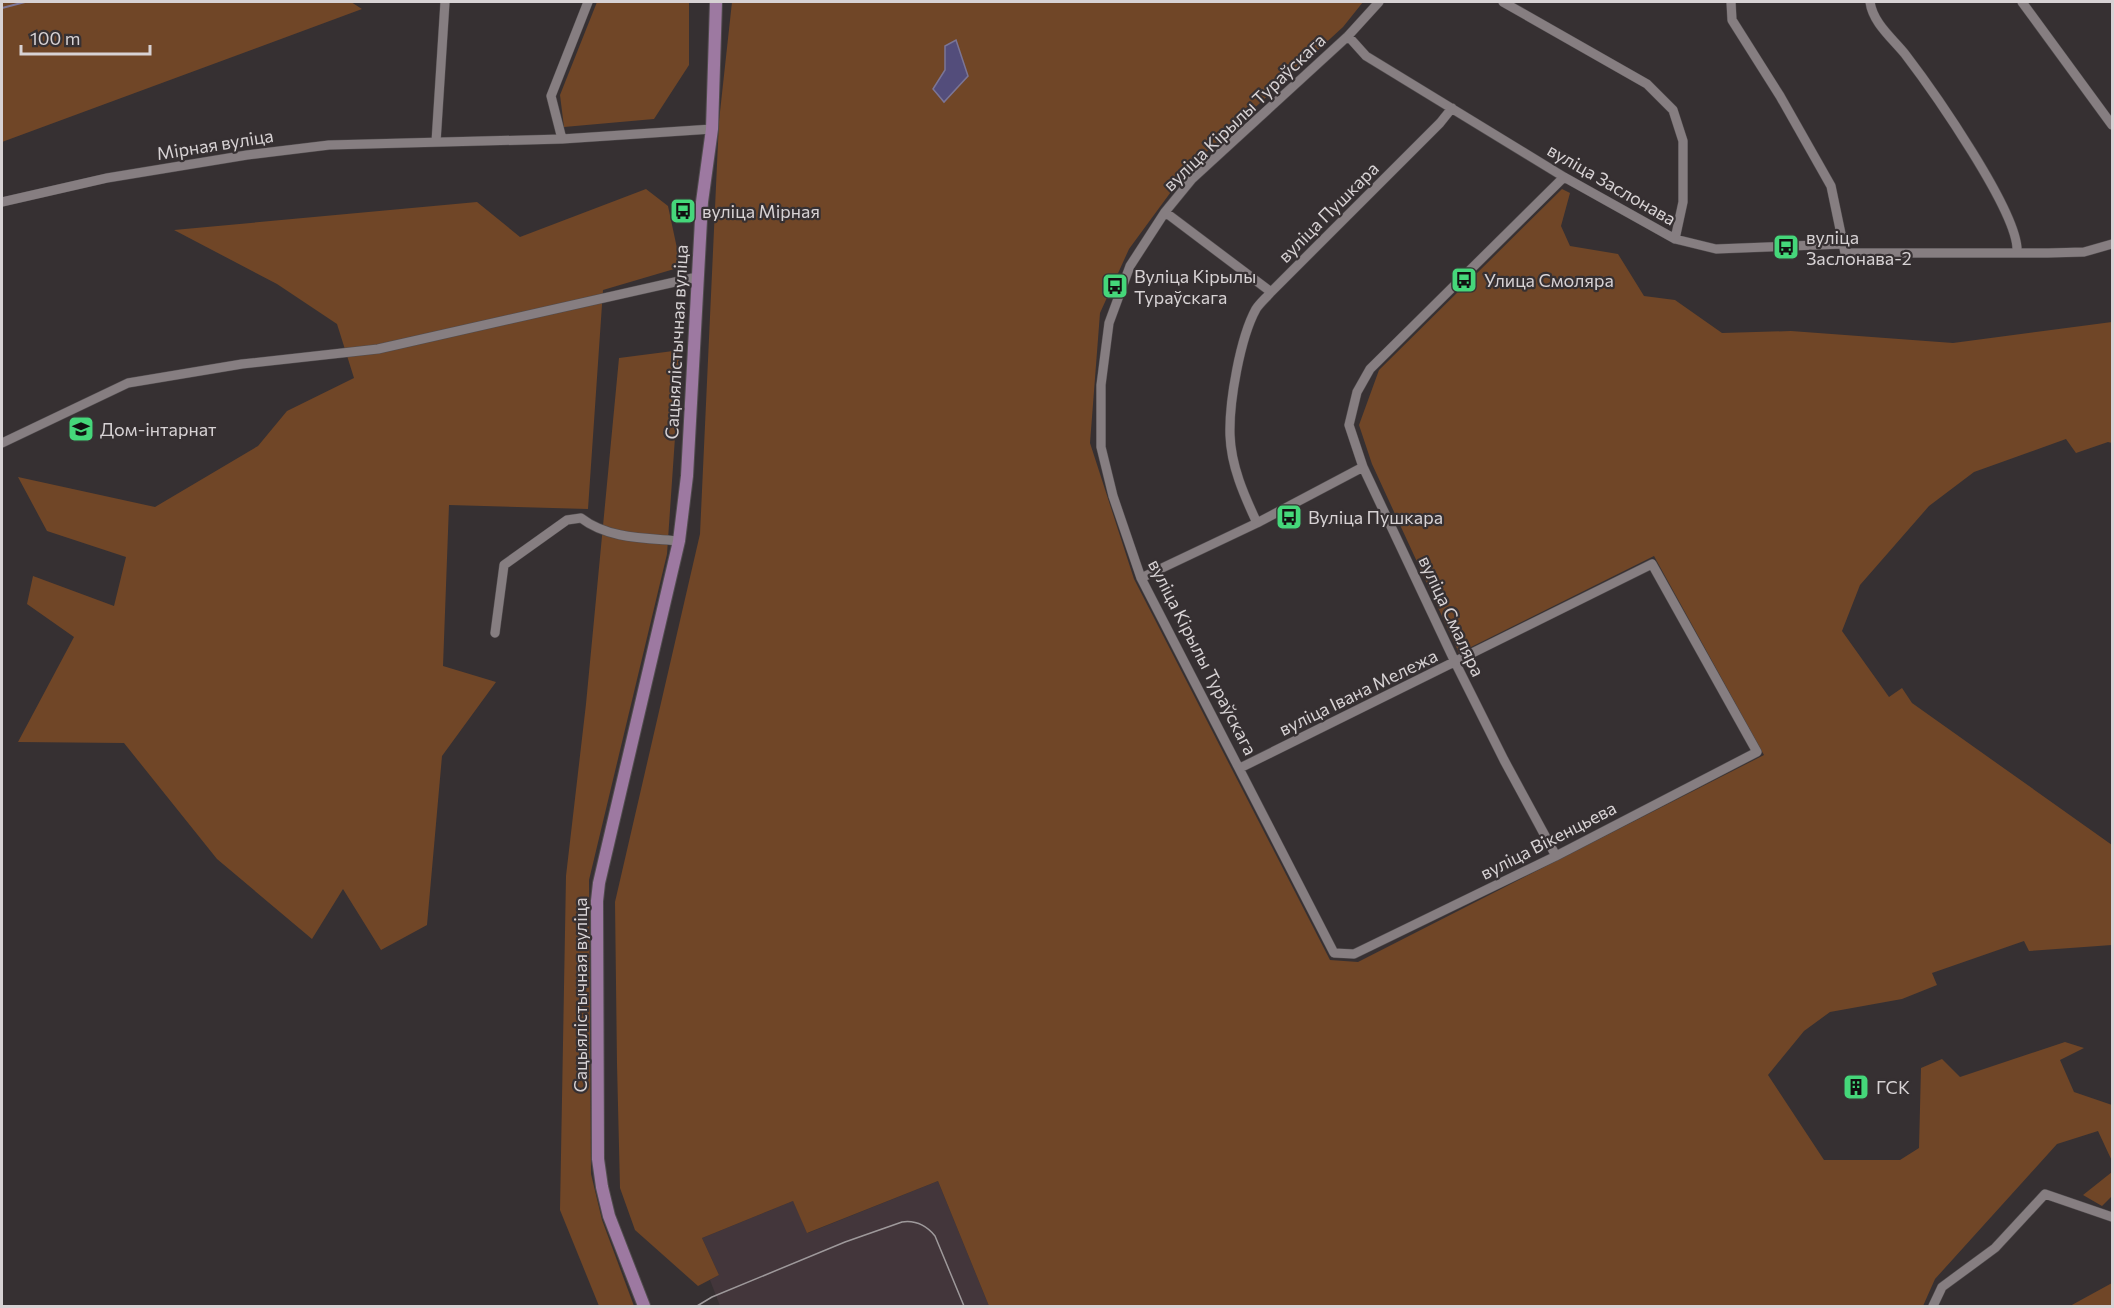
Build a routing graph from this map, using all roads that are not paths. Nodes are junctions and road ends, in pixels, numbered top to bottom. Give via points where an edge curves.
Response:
1 (445, 2) edge
2 (588, 2) edge
3 (716, 2) edge
4 (1379, 2) edge
5 (1503, 2) edge
6 (1731, 2) edge
7 (1870, 2) edge
8 (2022, 2) edge
9 (1348, 36) junction
10 (1452, 108) junction
11 (2112, 125) edge
12 (712, 129) junction
13 (562, 139) junction
14 (436, 142) junction
15 (1564, 177) junction
16 (2, 202) edge
17 (1165, 212) junction
18 (1675, 239) junction
19 (1843, 244) junction
20 (2112, 244) edge
21 (2017, 252) junction
22 (697, 278) junction
23 (1271, 292) junction
24 (2, 443) edge
25 (1363, 467) junction
26 (1257, 523) junction
27 (679, 541) junction
28 (1141, 578) junction
29 (495, 633) dead end
30 (1455, 662) junction
31 (1757, 752) joint
32 (1240, 768) junction
33 (1556, 856) junction
34 (1354, 954) joint
35 (2112, 1217) edge
36 (644, 1306) edge
37 (1933, 1306) edge

1 - 14 street
2 - 13 street via 551,96
3 - 12 main road, Сацыялістычная вуліца
4 - 9 street
5 - 18 street via 1647,84 1672,110 1683,141 1683,202
6 - 19 street via 1732,20 1831,186
7 - 21 street via 1878,22 1968,143 2011,223
8 - 11 street
9 - 10 street, вуліца Заслонава via 1366,56
9 - 17 street, вуліца Кірылы Тураўскага via 1192,179
10 - 15 street, вуліца Заслонава
10 - 23 street, вуліца Пушкара
12 - 13 street, Мірная вуліца
12 - 22 main road, Сацыялістычная вуліца
13 - 14 street, Мірная вуліца
14 - 16 street, Мірная вуліца via 329,145 247,155 107,178
15 - 18 street, вуліца Заслонава
15 - 25 street, вуліца Смаляра via 1370,369 1357,392 1349,424
17 - 23 street
17 - 28 street, вуліца Кірылы Тураўскага via 1130,266 1109,323 1101,385 1101,447
18 - 19 street, вуліца Заслонава via 1716,249
19 - 21 street, вуліца Заслонава via 1845,253
20 - 21 street, вуліца Заслонава via 2084,252
22 - 24 street via 378,349 242,364 128,383
22 - 27 main road, Сацыялістычная вуліца via 687,476
23 - 26 street, вуліца Пушкара via 1256,310 1232,390 1230,436 1240,487
25 - 26 street
25 - 30 street, вуліца Смаляра
26 - 28 street
27 - 29 street via 616,534 591,526 581,518 567,520 504,565
27 - 36 main road, Сацыялістычная вуліца via 596,910 598,1159 609,1216
28 - 32 street, вуліца Кірылы Тураўскага
30 - 31 street, вуліца Івана Мележа via 1652,564
30 - 32 street, вуліца Івана Мележа
30 - 33 street, вуліца Смаляра
31 - 33 street, вуліца Вікенцьева
32 - 34 street, вуліца Кірылы Тураўскага via 1334,953
33 - 34 street, вуліца Вікенцьева
35 - 37 street via 2045,1194 1995,1248 1942,1287

